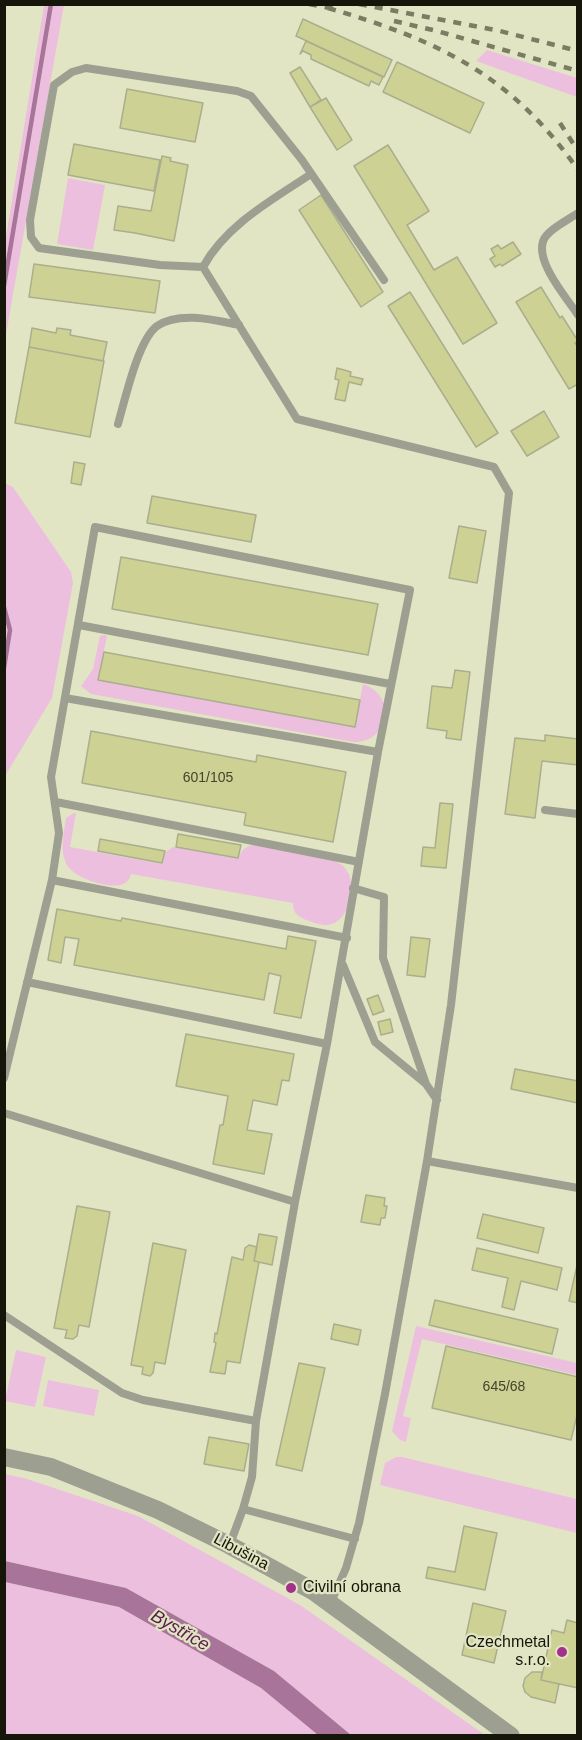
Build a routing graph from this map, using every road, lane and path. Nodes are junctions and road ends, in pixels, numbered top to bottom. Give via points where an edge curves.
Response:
1 (311, 174) junction
2 (578, 213) edge
3 (202, 267) junction
4 (384, 280) dead end
5 (578, 315) edge
6 (239, 325) junction
7 (118, 424) dead end
8 (79, 625) junction
9 (390, 684) junction
10 (65, 698) junction
11 (378, 752) junction
12 (56, 802) junction
13 (545, 810) dead end
14 (578, 814) edge
15 (359, 862) junction
16 (52, 880) junction
17 (353, 888) junction
18 (347, 938) junction
19 (342, 963) junction
20 (27, 982) junction
21 (327, 1044) junction
22 (4, 1078) edge
23 (426, 1084) junction
24 (437, 1100) junction
25 (4, 1113) edge
26 (427, 1161) junction
27 (578, 1188) edge
28 (295, 1202) junction
29 (4, 1316) edge
30 (256, 1421) junction
31 (4, 1457) edge
32 (243, 1509) junction
33 (355, 1539) junction
34 (229, 1545) junction
35 (331, 1602) junction
36 (511, 1736) edge

1 - 3 lane via 247,217 211,251
1 - 3 lane via 251,96 237,91 86,68 72,72 54,85 30,220 31,237 39,248
1 - 4 lane
2 - 5 lane via 546,235 540,247 543,261
3 - 6 lane
6 - 7 lane via 177,318 156,327 138,354
6 - 24 lane via 297,419 494,467 509,494
8 - 9 lane
8 - 9 lane via 95,527 410,590
8 - 10 lane
9 - 11 lane
10 - 11 lane
10 - 12 lane via 51,777
11 - 15 lane
12 - 15 lane
12 - 16 lane via 59,833
13 - 14 lane
15 - 17 lane
16 - 18 lane
16 - 20 lane
17 - 18 lane
17 - 23 lane via 384,897 383,958
18 - 19 lane
19 - 21 lane
19 - 23 lane via 375,1042
20 - 21 lane
20 - 22 lane
21 - 28 lane
23 - 24 lane
24 - 26 lane
25 - 28 lane
26 - 27 lane
26 - 33 lane via 386,1394
28 - 30 lane
29 - 30 lane via 122,1393
30 - 32 lane via 252,1477
31 - 34 street, Libušina via 78,1477
32 - 33 lane
32 - 34 lane
33 - 35 lane
34 - 35 street, Libušina
35 - 36 street, Libušina

